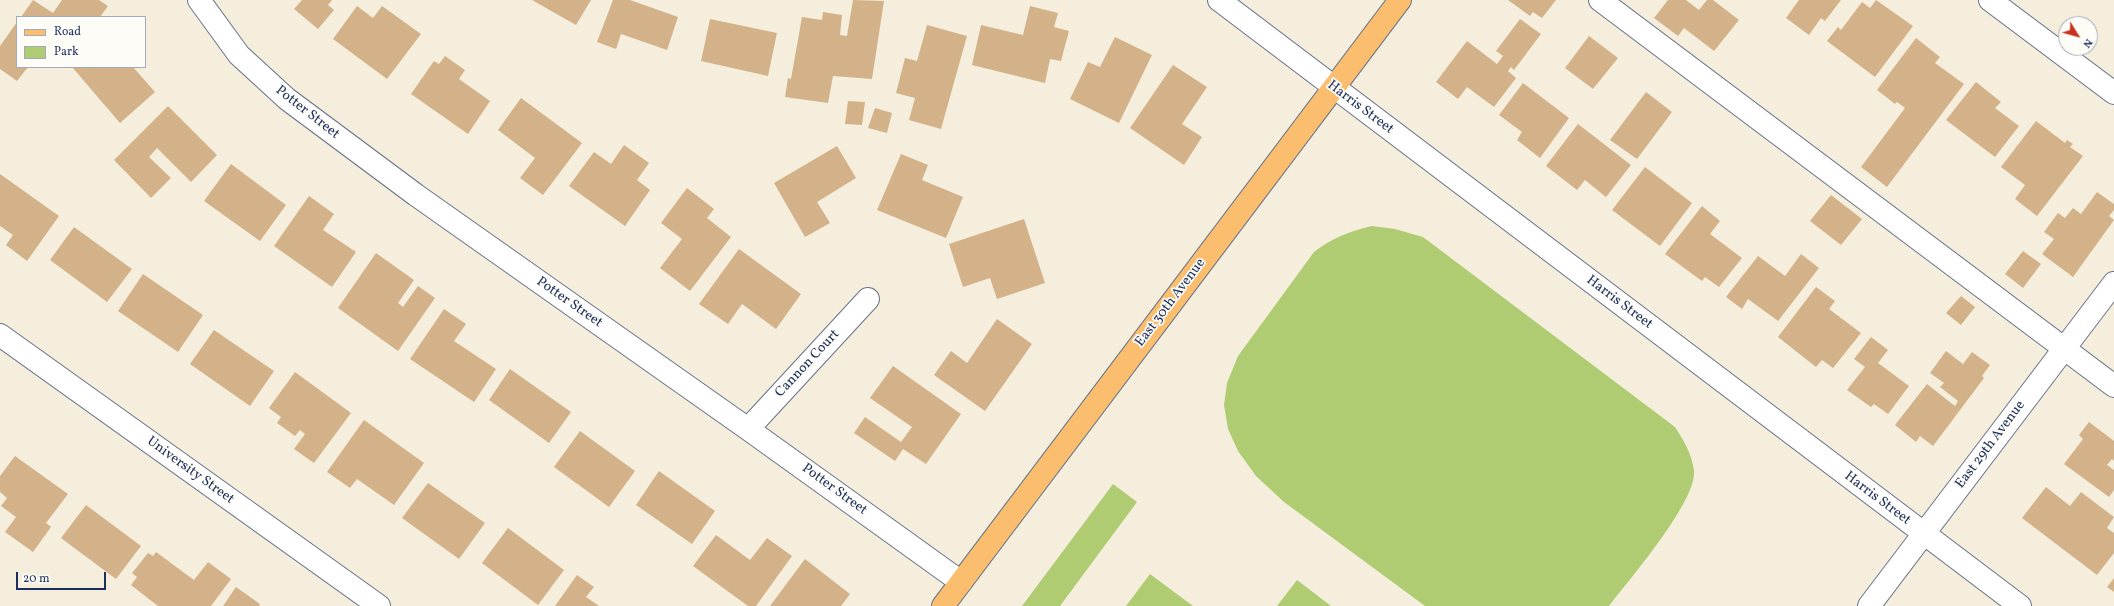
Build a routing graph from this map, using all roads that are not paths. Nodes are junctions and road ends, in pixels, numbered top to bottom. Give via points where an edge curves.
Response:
1 (200, 0) edge
2 (1219, 0) edge
3 (1400, 0) edge
4 (1600, 0) edge
5 (1990, 0) edge
6 (1333, 87) junction
7 (2114, 93) edge
8 (2114, 283) edge
9 (868, 299) dead end
10 (0, 335) edge
11 (2064, 348) junction
12 (2114, 386) edge
13 (748, 429) junction
14 (1924, 534) junction
15 (961, 582) junction
16 (379, 606) edge
17 (943, 606) edge
18 (1869, 606) edge
19 (2020, 606) edge

1 - 13 street, Potter Street via 239,55 287,99 416,195
2 - 6 street, Harris Street
3 - 6 main road, East 30th Avenue
4 - 11 street
5 - 7 street
6 - 14 street, Harris Street
6 - 15 main road, East 30th Avenue
8 - 11 street, East 29th Avenue
9 - 13 street, Cannon Court
10 - 16 street, University Street
11 - 12 street
11 - 14 street, East 29th Avenue
13 - 15 street, Potter Street
14 - 18 street, East 29th Avenue
14 - 19 street, Harris Street
15 - 17 main road, East 30th Avenue

